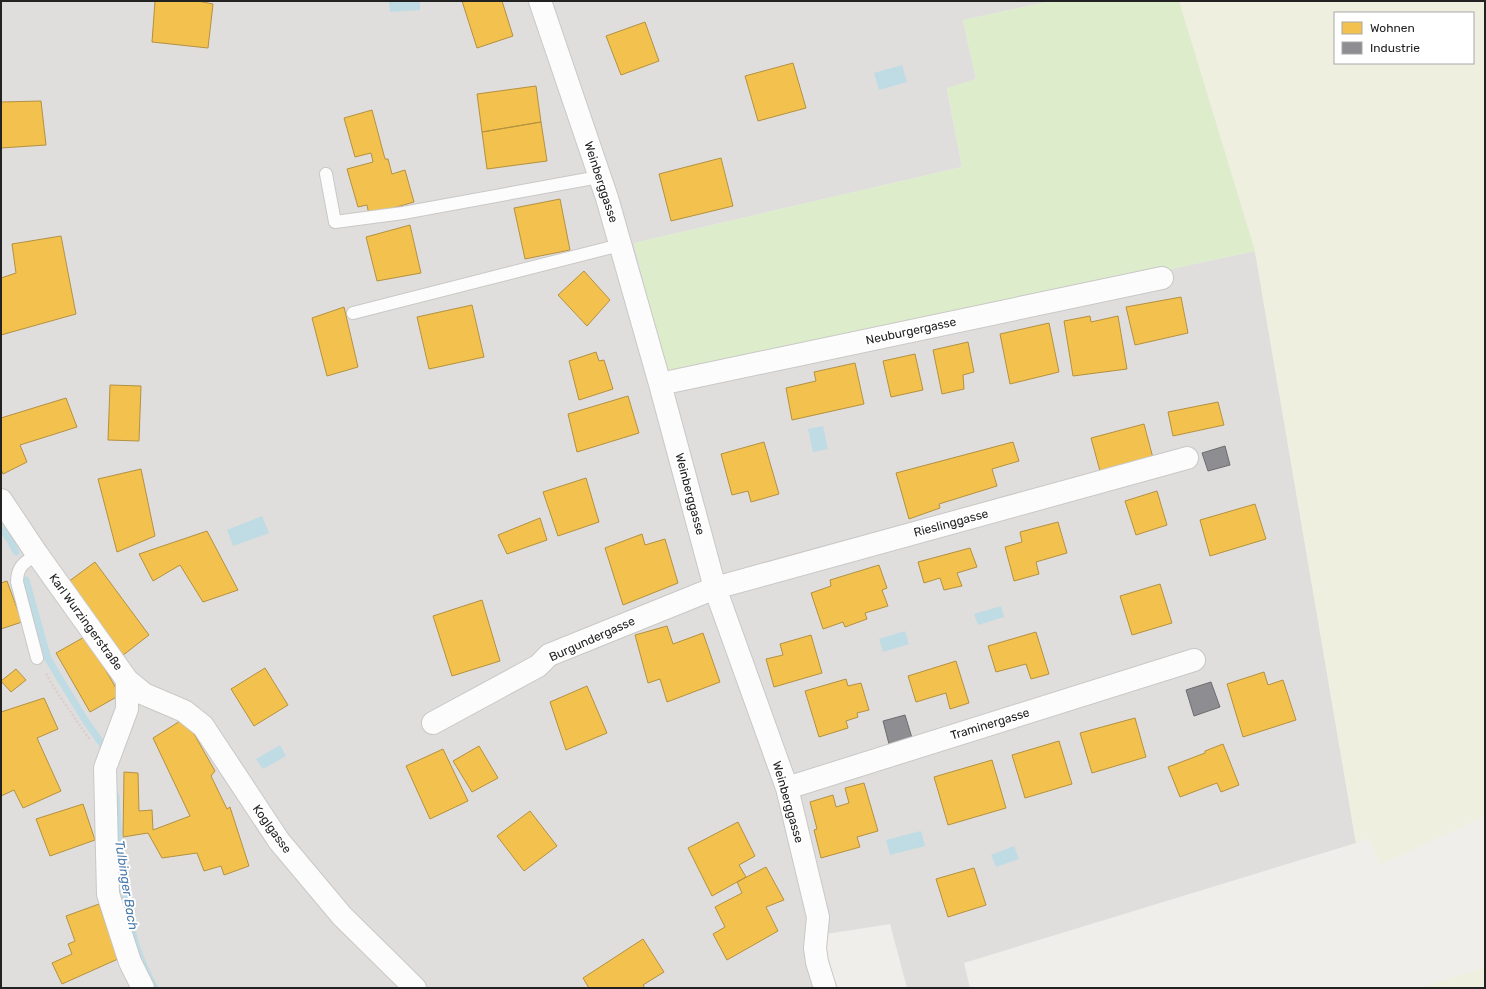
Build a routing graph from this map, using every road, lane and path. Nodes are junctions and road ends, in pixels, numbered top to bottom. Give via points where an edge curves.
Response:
1 (540, 1) edge
2 (326, 174) dead end
3 (599, 177) junction
4 (620, 245) junction
5 (1162, 278) dead end
6 (354, 313) dead end
7 (660, 384) junction
8 (1187, 458) dead end
9 (1, 500) edge
10 (37, 554) junction
11 (715, 588) junction
12 (37, 658) joint
13 (1194, 660) dead end
14 (127, 680) junction
15 (433, 723) dead end
16 (105, 768) junction
17 (787, 788) junction
18 (143, 988) edge
19 (415, 988) edge
20 (825, 988) edge

1 - 3 street, Weinberggasse
2 - 3 lane via 335,222 403,213
3 - 4 street, Weinberggasse
4 - 6 lane
4 - 7 street, Weinberggasse
5 - 7 street, Neuburgergasse
7 - 11 street, Weinberggasse
8 - 11 street, Rieslinggasse
9 - 10 street, Karl Wurzingerstraße
10 - 12 lane via 17,573 17,582
10 - 14 street, Karl Wurzingerstraße
11 - 15 street, Burgundergasse via 549,655 538,666
11 - 17 street, Weinberggasse
12 - 16 path via 58,694 89,738
13 - 17 street, Traminergasse
14 - 16 street, Karl Wurzingerstraße via 127,709
14 - 19 street, Koglgasse via 144,694 184,711 203,726 279,841 342,916
16 - 18 street, Karl Wurzingerstraße via 108,894 130,962
17 - 20 street, Weinberggasse via 818,917 816,962

